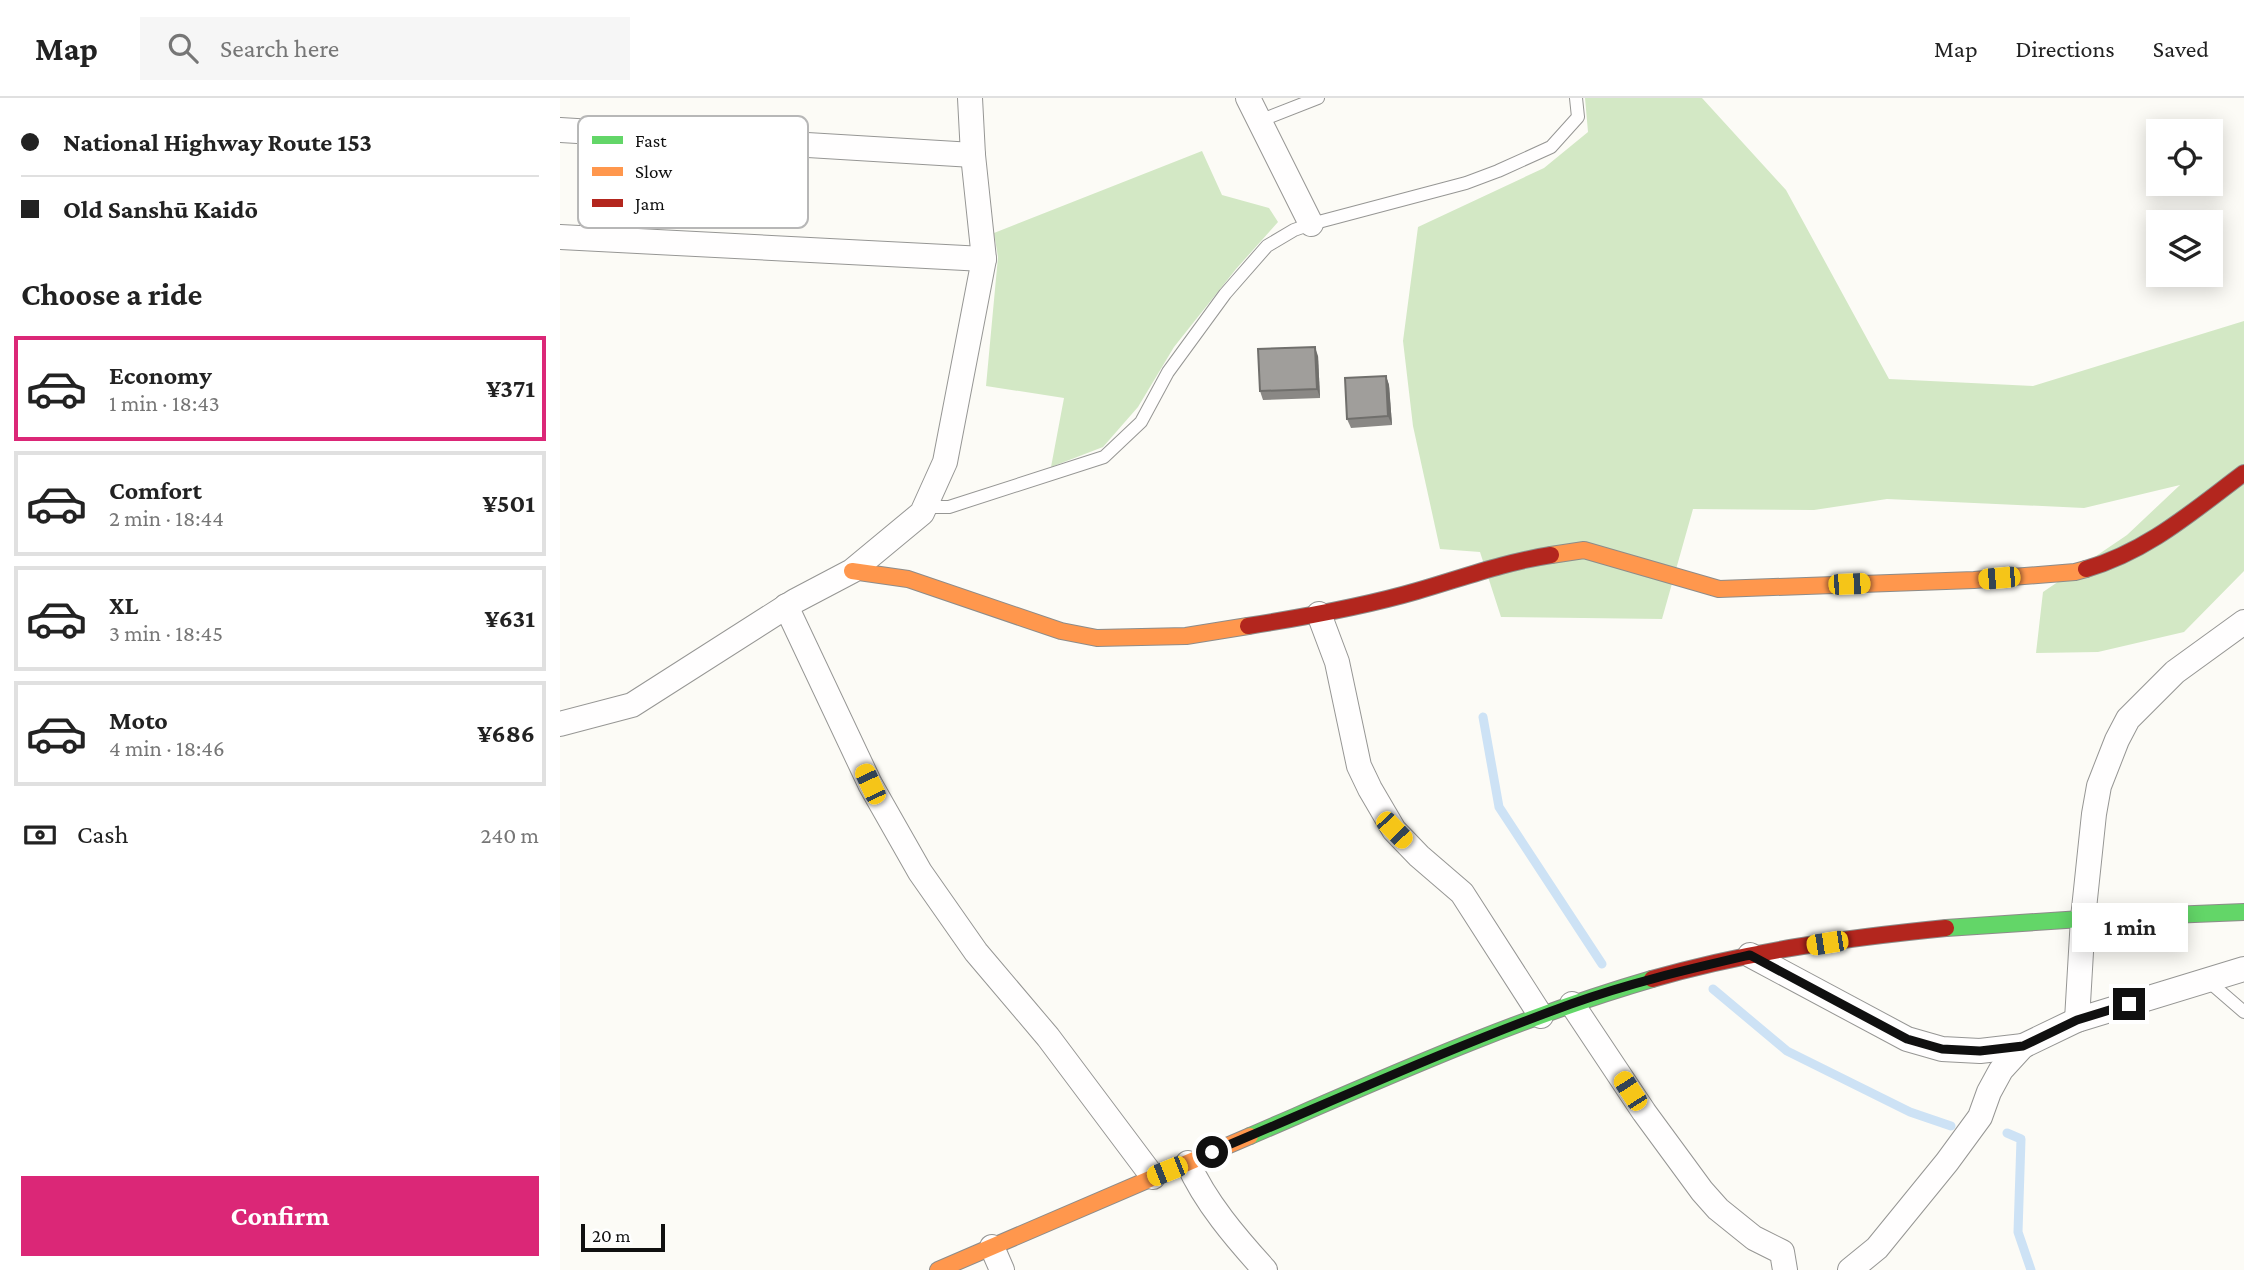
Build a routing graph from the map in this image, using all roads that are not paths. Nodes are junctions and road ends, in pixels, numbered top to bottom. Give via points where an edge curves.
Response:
1 (970, 98) edge
2 (1248, 98) edge
3 (1318, 98) edge
4 (1576, 98) edge
5 (1259, 121) junction
6 (560, 130) edge
7 (578, 131) edge
8 (808, 145) edge
9 (973, 155) junction
10 (1311, 223) junction
11 (560, 237) edge
12 (984, 259) junction
13 (2244, 473) edge
14 (925, 507) junction
15 (852, 571) junction
16 (786, 606) junction
17 (1320, 614) junction
18 (2244, 622) edge
19 (560, 724) edge
20 (2244, 912) edge
21 (2083, 918) junction
22 (1750, 955) junction
23 (2244, 969) edge
24 (2206, 980) junction
25 (1572, 1004) junction
26 (2244, 1012) edge
27 (1541, 1016) junction
28 (2077, 1020) junction
29 (2023, 1046) junction
30 (1188, 1163) junction
31 (1153, 1177) junction
32 (992, 1247) junction
33 (938, 1270) edge
34 (1002, 1270) edge
35 (1265, 1270) edge
36 (1786, 1270) edge
37 (1850, 1270) edge

1 - 9 street
2 - 5 street
3 - 5 lane
4 - 10 lane via 1578,117 1551,147 1466,183
5 - 10 street
6 - 7 street
8 - 9 street
9 - 12 street
10 - 14 lane via 1267,246 1168,372 1141,422 1104,457 949,507
11 - 12 street
12 - 14 street via 944,462
13 - 17 main road via 2148,544 2075,572 1719,589 1584,550 1517,560 1414,592
14 - 15 street
15 - 16 street
15 - 17 main road via 908,579 1061,631 1097,638 1186,636
16 - 19 street via 632,705
16 - 31 street via 870,784 920,872 976,952 1048,1037
17 - 27 street via 1337,663 1359,766 1370,789 1394,830 1462,893
18 - 21 street via 2175,672 2128,719 2099,786
20 - 21 main road
21 - 22 main road via 1904,931
21 - 28 street
22 - 25 main road
22 - 29 street via 1907,1039 1942,1049
23 - 24 street
24 - 26 lane
24 - 28 street
25 - 27 main road
25 - 36 street via 1702,1191 1754,1238 1782,1252
27 - 30 main road
28 - 29 street
29 - 37 street via 2001,1070 1980,1117 1947,1162 1877,1248
30 - 31 main road
30 - 35 street via 1203,1192
31 - 32 main road
32 - 33 main road
32 - 34 street

